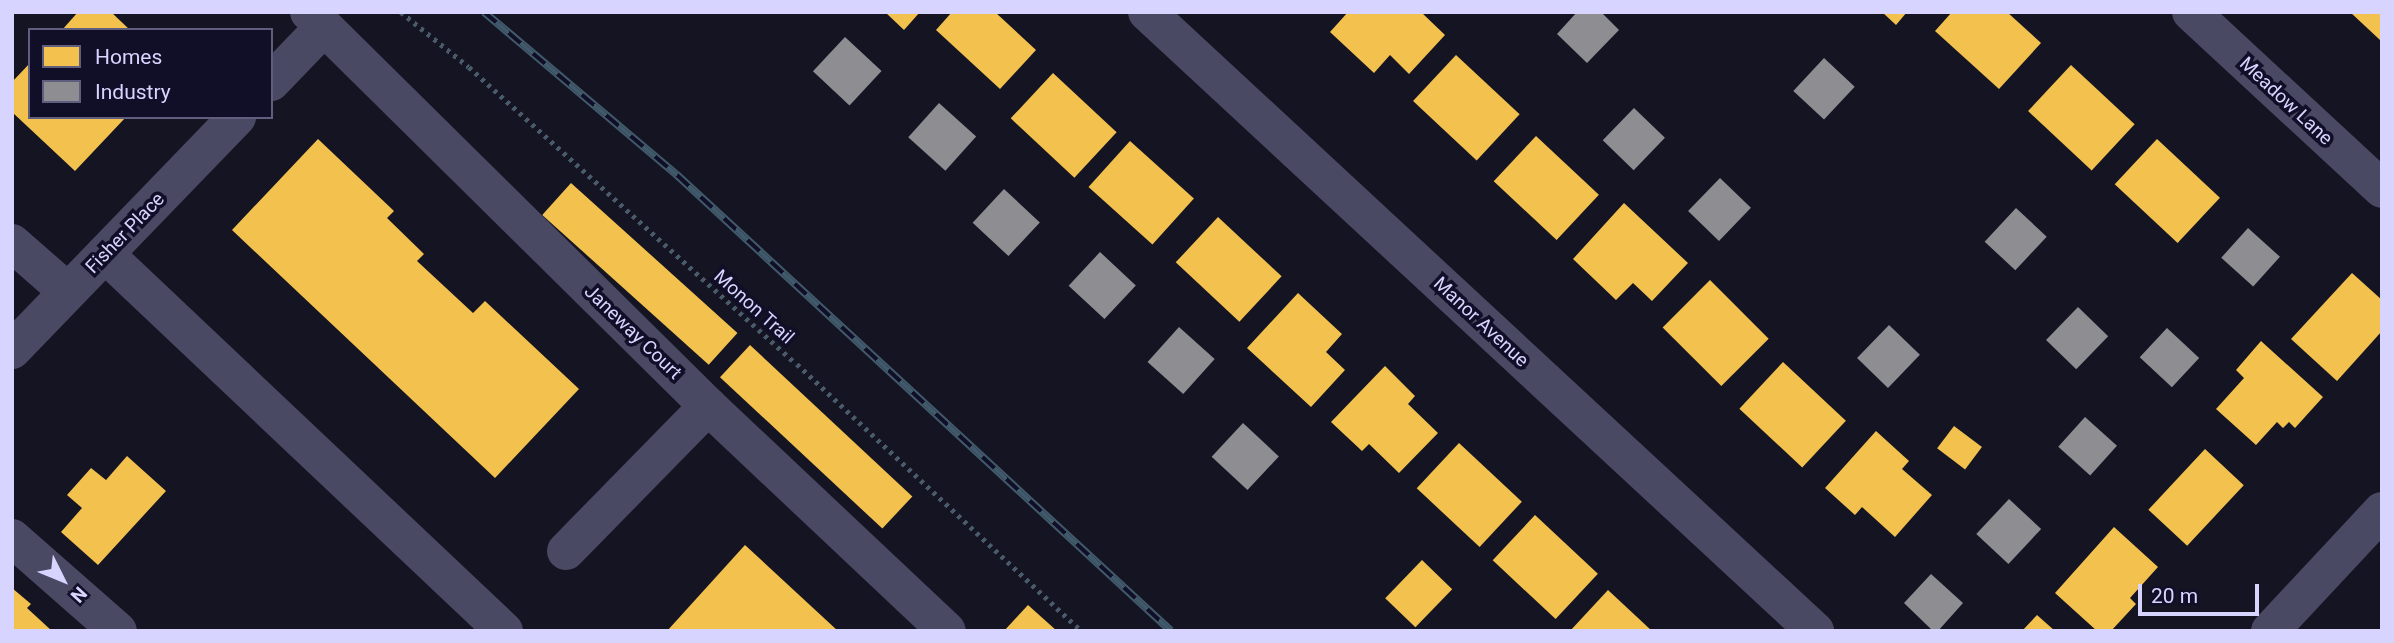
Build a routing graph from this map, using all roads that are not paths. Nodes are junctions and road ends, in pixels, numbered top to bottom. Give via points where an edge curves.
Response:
1 (1147, 12) edge
2 (2191, 12) edge
3 (316, 20) edge
4 (273, 79) edge
5 (235, 119) edge
6 (2382, 189) edge
7 (12, 243) edge
8 (105, 254) junction
9 (68, 292) junction
10 (12, 350) edge
11 (708, 406) junction
12 (2382, 511) edge
13 (12, 538) edge
14 (566, 551) dead end
15 (118, 631) edge
16 (504, 631) edge
17 (947, 631) edge
18 (1815, 631) edge
19 (2270, 631) edge

1 - 18 street, Manor Avenue
2 - 6 street, Meadow Lane
3 - 4 street
3 - 11 street, Janeway Court
5 - 8 street, Fisher Place
7 - 9 street
8 - 9 street, Fisher Place
8 - 16 street
9 - 10 street, Fisher Place
11 - 14 street
11 - 17 street, Janeway Court
12 - 19 street
13 - 15 street

